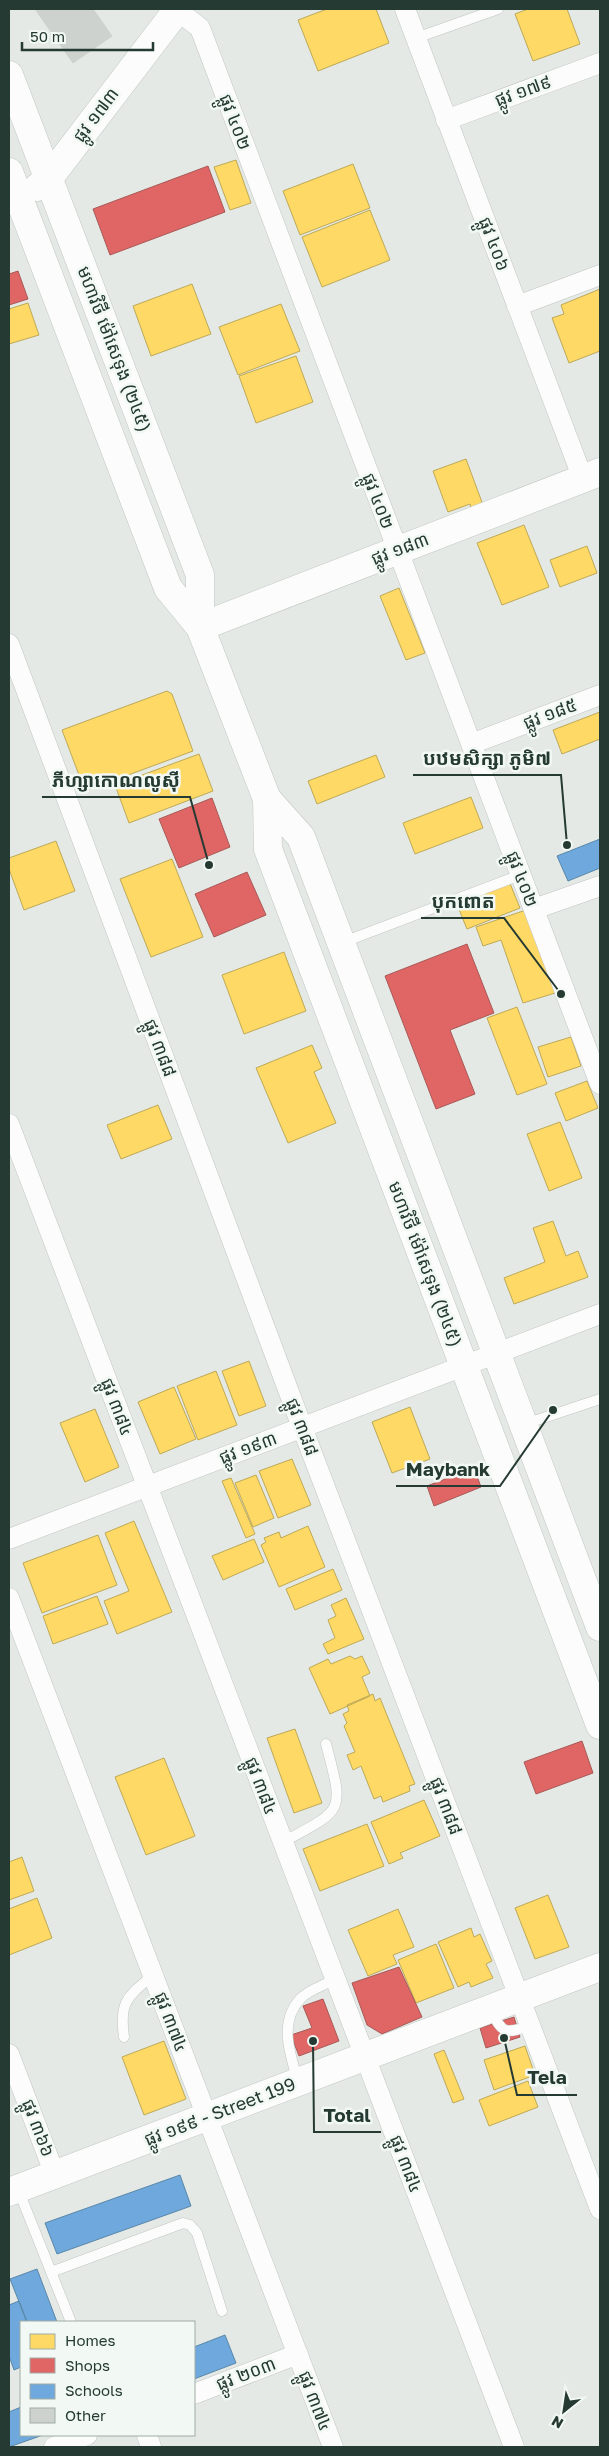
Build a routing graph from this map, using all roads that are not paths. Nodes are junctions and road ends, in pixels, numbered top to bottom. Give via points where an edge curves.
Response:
1 (405, 9) edge
2 (498, 9) edge
3 (177, 10) edge
4 (416, 38) junction
5 (600, 63) edge
6 (9, 75) edge
7 (446, 120) junction
8 (9, 172) edge
9 (49, 178) junction
10 (15, 210) edge
11 (600, 275) edge
12 (518, 306) junction
13 (119, 362) junction
14 (86, 375) junction
15 (591, 475) edge
16 (397, 550) junction
17 (200, 627) junction
18 (9, 644) edge
19 (600, 695) edge
20 (471, 744) junction
21 (267, 799) junction
22 (520, 875) junction
23 (600, 886) edge
24 (534, 910) junction
25 (340, 944) junction
26 (600, 1084) edge
27 (9, 1124) edge
28 (600, 1314) edge
29 (496, 1354) junction
30 (464, 1365) junction
31 (600, 1399) edge
32 (524, 1425) junction
33 (302, 1427) junction
34 (147, 1486) junction
35 (9, 1539) edge
36 (9, 1598) edge
37 (600, 1627) edge
38 (600, 1725) edge
39 (326, 1744) dead end
40 (283, 1842) junction
41 (600, 1966) edge
42 (153, 1975) junction
43 (335, 1979) junction
44 (519, 1997) junction
45 (489, 2009) junction
46 (530, 2026) junction
47 (124, 2037) dead end
48 (9, 2054) edge
49 (365, 2056) junction
50 (298, 2082) junction
51 (207, 2117) junction
52 (56, 2174) junction
53 (13, 2190) edge
54 (600, 2209) edge
55 (51, 2272) junction
56 (222, 2311) dead end
57 (71, 2321) edge
58 (298, 2354) junction
59 (195, 2394) edge
60 (84, 2436) edge
61 (54, 2447) edge
62 (333, 2447) edge
63 (514, 2447) edge

1 - 4 street, ផ្លូវ ៤០៦
2 - 4 lane
3 - 9 main road, ផ្លូវ ១៧៣
3 - 16 street, ផ្លូវ ៤០២ via 200,28
4 - 7 street, ផ្លូវ ៤០៦
5 - 7 street, ផ្លូវ ១៧៩
6 - 9 main road, មហាវិថី ម៉ៅសេទុង (២៤៥)
7 - 12 street, ផ្លូវ ៤០៦
8 - 10 main road, មហាវិថី ម៉ៅសេទុង (២៤៥)
9 - 10 main road, ផ្លូវ ១៧៣
9 - 13 main road, មហាវិថី ម៉ៅសេទុង (២៤៥)
10 - 14 main road, មហាវិថី ម៉ៅសេទុង (២៤៥)
11 - 12 street
12 - 15 street, ផ្លូវ ៤០៦
13 - 14 main road
13 - 17 main road, មហាវិថី ម៉ៅសេទុង (២៤៥) via 200,575
14 - 17 main road, មហាវិថី ម៉ៅសេទុង (២៤៥) via 168,588
15 - 16 main road, ផ្លូវ ១៨៣
16 - 17 main road, ផ្លូវ ១៨៣
16 - 20 street, ផ្លូវ ៤០២
17 - 21 main road, មហាវិថី ម៉ៅសេទុង (២៤៥)
18 - 33 street, ផ្លូវ ៣៨៨
19 - 20 street, ផ្លូវ ១៨៥
20 - 22 street, ផ្លូវ ៤០២
21 - 25 main road, មហាវិថី ម៉ៅសេទុង (២៤៥) via 301,837
21 - 30 main road, មហាវិថី ម៉ៅសេទុង (២៤៥) via 268,849
22 - 24 street, ផ្លូវ ៤០២
22 - 25 lane
23 - 24 street
24 - 26 street, ផ្លូវ ៤០២
25 - 29 main road, មហាវិថី ម៉ៅសេទុង (២៤៥)
27 - 34 street, ផ្លូវ ៣៨៤
28 - 29 street, ផ្លូវ ១៩៣
29 - 30 street, ផ្លូវ ១៩៣
29 - 32 main road, មហាវិថី ម៉ៅសេទុង (២៤៥)
30 - 33 street, ផ្លូវ ១៩៣
30 - 38 main road, មហាវិថី ម៉ៅសេទុង (២៤៥)
31 - 32 lane
32 - 37 main road, មហាវិថី ម៉ៅសេទុង (២៤៥)
33 - 34 street, ផ្លូវ ១៩៣
33 - 44 street, ផ្លូវ ៣៨៨
34 - 35 street, ផ្លូវ ១៩៣
34 - 40 street, ផ្លូវ ៣៨៤
36 - 42 street, ផ្លូវ ៣៧៤
39 - 40 lane via 338,1790 337,1802 329,1817
40 - 43 street, ផ្លូវ ៣៨៤
41 - 44 main road, ផ្លូវ ១៩៩ - Street 199
42 - 47 lane via 124,2004 121,2020
42 - 51 street, ផ្លូវ ៣៧៤
43 - 49 street, ផ្លូវ ៣៨៤
43 - 50 lane via 301,1998 286,2027 288,2048
44 - 45 main road, ផ្លូវ ១៩៩ - Street 199
44 - 46 street, ផ្លូវ ៣៨៨
45 - 46 lane via 504,2031
45 - 49 main road, ផ្លូវ ១៩៩ - Street 199
46 - 54 street, ផ្លូវ ៣៨៨
48 - 52 street, ផ្លូវ ៣៦៦
49 - 50 main road, ផ្លូវ ១៩៩ - Street 199
49 - 63 street, ផ្លូវ ៣៨៤
50 - 51 main road, ផ្លូវ ១៩៩ - Street 199
51 - 52 main road, ផ្លូវ ១៩៩ - Street 199
51 - 58 street, ផ្លូវ ៣៧៤
52 - 53 main road, ផ្លូវ ១៩៩ - Street 199
53 - 55 lane
55 - 56 lane via 183,2223 197,2233
55 - 57 lane
58 - 59 street, ផ្លូវ ២០៣
58 - 62 street, ផ្លូវ ៣៧៤
60 - 61 street

